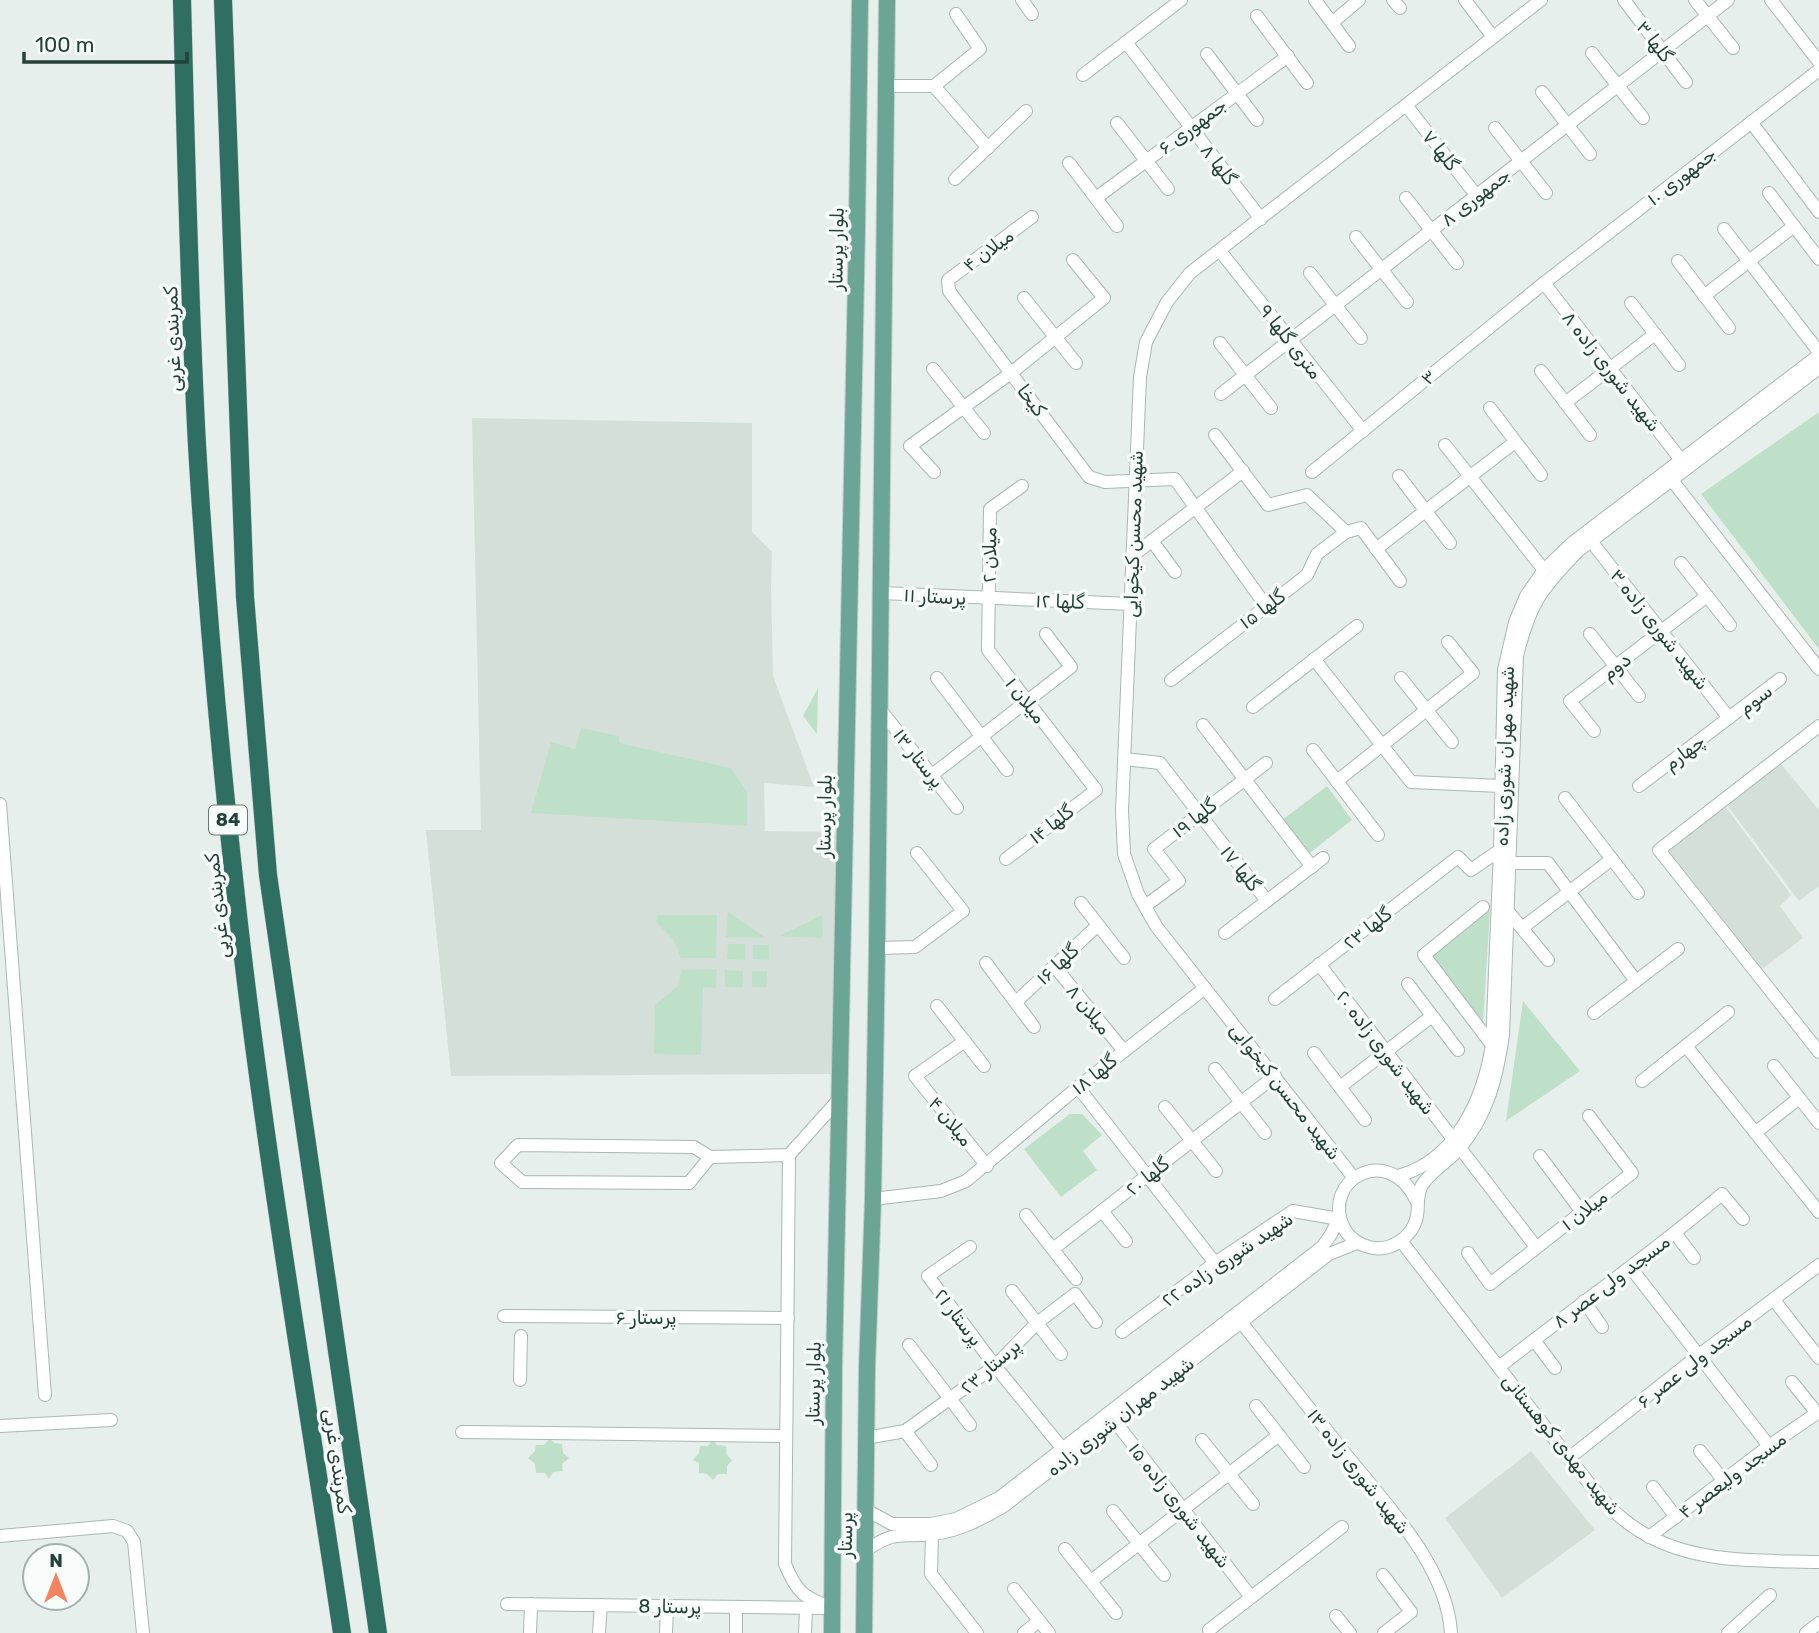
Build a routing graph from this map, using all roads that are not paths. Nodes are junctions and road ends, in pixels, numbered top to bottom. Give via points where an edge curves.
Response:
1 (182, 0) edge
2 (223, 0) edge
3 (860, 0) edge
4 (887, 0) edge
5 (1021, 0) edge
6 (1181, 0) edge
7 (1315, 0) edge
8 (1359, 0) edge
9 (1465, 0) edge
10 (1541, 0) edge
11 (1624, 0) edge
12 (1695, 0) edge
13 (1728, 0) edge
14 (1771, 0) edge
15 (956, 14) dead end
16 (1032, 14) dead end
17 (1257, 16) dead end
18 (1708, 16) junction
19 (1334, 22) junction
20 (1493, 37) junction
21 (1126, 42) junction
22 (1349, 46) dead end
23 (1733, 48) dead end
24 (1663, 51) junction
25 (1592, 53) dead end
26 (1207, 54) dead end
27 (1287, 56) junction
28 (1819, 62) edge
29 (1819, 70) edge
30 (1083, 75) dead end
31 (1686, 82) dead end
32 (1307, 83) dead end
33 (886, 86) junction
34 (933, 86) junction
35 (1618, 86) junction
36 (1237, 92) junction
37 (1542, 92) dead end
38 (1406, 105) junction
39 (1026, 111) dead end
40 (1643, 118) dead end
41 (1257, 120) dead end
42 (1751, 122) junction
43 (1118, 123) dead end
44 (1567, 125) junction
45 (1190, 126) junction
46 (1495, 128) dead end
47 (988, 148) junction
48 (1590, 154) dead end
49 (1147, 160) junction
50 (1521, 161) junction
51 (1069, 163) dead end
52 (955, 179) dead end
53 (1168, 189) dead end
54 (1546, 193) dead end
55 (1769, 193) dead end
56 (1476, 195) junction
57 (1096, 198) junction
58 (1406, 198) dead end
59 (1819, 212) edge
60 (1032, 217) dead end
61 (1261, 219) junction
62 (1117, 226) dead end
63 (1794, 226) junction
64 (1724, 229) dead end
65 (1431, 230) junction
66 (1356, 237) dead end
67 (1220, 251) junction
68 (1819, 259) edge
69 (1073, 260) dead end
70 (1678, 261) dead end
71 (1749, 261) junction
72 (1457, 263) dead end
73 (1382, 269) junction
74 (1310, 273) dead end
75 (1544, 282) junction
76 (947, 286) joint
77 (1704, 296) junction
78 (1024, 298) dead end
79 (1407, 302) dead end
80 (1631, 303) dead end
81 (1335, 305) junction
82 (1729, 328) dead end
83 (1655, 334) junction
84 (1056, 337) junction
85 (1361, 338) dead end
86 (1290, 340) junction
87 (1220, 343) dead end
88 (1819, 354) edge
89 (1076, 363) dead end
90 (1679, 365) dead end
91 (1819, 368) edge
92 (933, 369) dead end
93 (1610, 369) junction
94 (1541, 371) dead end
95 (1011, 373) junction
96 (1245, 375) junction
97 (1221, 394) dead end
98 (1565, 403) junction
99 (964, 407) junction
100 (1271, 408) dead end
101 (1490, 408) dead end
102 (1363, 431) junction
103 (984, 433) dead end
104 (1215, 435) dead end
105 (1590, 435) dead end
106 (1515, 442) junction
107 (1445, 445) dead end
108 (1681, 460) junction
109 (1242, 471) junction
110 (934, 472) dead end
111 (1312, 472) dead end
112 (1541, 475) dead end
113 (1399, 477) dead end
114 (1470, 477) junction
115 (1671, 479) junction
116 (1135, 481) junction
117 (1022, 486) dead end
118 (1197, 506) junction
119 (1426, 511) junction
120 (1346, 532) junction
121 (851, 536) junction
122 (881, 536) junction
123 (1588, 537) junction
124 (1152, 541) junction
125 (1450, 543) dead end
126 (1376, 549) junction
127 (1132, 556) junction
128 (1681, 563) dead end
129 (1544, 570) junction
130 (1175, 572) dead end
131 (1400, 581) dead end
132 (881, 593) junction
133 (1707, 596) junction
134 (988, 598) junction
135 (1131, 604) junction
136 (1266, 606) junction
137 (1730, 625) dead end
138 (1357, 626) dead end
139 (1661, 631) junction
140 (1046, 634) dead end
141 (1591, 634) dead end
142 (1448, 642) dead end
143 (1314, 659) junction
144 (1616, 666) junction
145 (1819, 668) edge
146 (937, 678) dead end
147 (1401, 678) dead end
148 (1171, 680) dead end
149 (1780, 680) dead end
150 (1639, 696) dead end
151 (1027, 701) junction
152 (1253, 707) dead end
153 (880, 709) junction
154 (1426, 710) junction
155 (1730, 718) junction
156 (1203, 724) dead end
157 (1819, 726) edge
158 (1594, 731) dead end
159 (982, 737) junction
160 (1451, 742) dead end
161 (1382, 745) junction
162 (1313, 750) dead end
163 (1125, 759) junction
164 (1266, 763) dead end
165 (1007, 770) dead end
166 (932, 775) junction
167 (1245, 779) junction
168 (1337, 780) junction
169 (1501, 786) junction
170 (1639, 786) dead end
171 (1096, 790) joint
172 (1565, 798) dead end
173 (0, 804) edge
174 (957, 808) dead end
175 (1200, 814) junction
176 (1378, 835) dead end
177 (1500, 849) junction
178 (917, 853) dead end
179 (1323, 858) dead end
180 (1006, 859) dead end
181 (1612, 859) junction
182 (1508, 863) junction
183 (1312, 867) junction
184 (1569, 892) junction
185 (1638, 893) dead end
186 (1267, 901) junction
187 (1081, 903) dead end
188 (1145, 906) junction
189 (1483, 907) dead end
190 (1507, 910) junction
191 (1098, 925) junction
192 (1522, 928) junction
193 (1225, 933) dead end
194 (877, 948) junction
195 (1678, 950) dead end
196 (1124, 958) dead end
197 (1548, 960) dead end
198 (986, 963) dead end
199 (1319, 964) junction
200 (1055, 967) junction
201 (1636, 981) junction
202 (1408, 984) dead end
203 (1205, 988) junction
204 (1275, 999) dead end
205 (1016, 1002) junction
206 (937, 1006) dead end
207 (1594, 1013) dead end
208 (1728, 1013) dead end
209 (1432, 1016) junction
210 (1034, 1027) dead end
211 (965, 1041) junction
212 (1492, 1045) junction
213 (1686, 1046) junction
214 (1458, 1050) dead end
215 (1124, 1051) junction
216 (1386, 1052) junction
217 (1819, 1052) edge
218 (1314, 1053) dead end
219 (984, 1066) dead end
220 (1774, 1066) dead end
221 (1215, 1069) dead end
222 (1275, 1076) junction
223 (1642, 1081) dead end
224 (1078, 1087) junction
225 (1340, 1087) junction
226 (840, 1098) junction
227 (1799, 1098) junction
228 (1241, 1102) junction
229 (1165, 1107) dead end
230 (1589, 1115) dead end
231 (1364, 1120) dead end
232 (1819, 1123) edge
233 (1265, 1133) dead end
234 (1755, 1133) junction
235 (1192, 1141) junction
236 (1456, 1144) junction
237 (789, 1155) junction
238 (1540, 1156) dead end
239 (710, 1157) junction
240 (987, 1166) junction
241 (1216, 1171) dead end
242 (1147, 1176) junction
243 (1398, 1176) junction
244 (1354, 1178) junction
245 (873, 1199) junction
246 (1416, 1200) junction
247 (1102, 1211) junction
248 (1582, 1212) junction
249 (1819, 1212) edge
250 (1026, 1215) dead end
251 (1339, 1219) junction
252 (1743, 1219) dead end
253 (1675, 1233) junction
254 (1126, 1241) dead end
255 (1401, 1241) junction
256 (1357, 1243) junction
257 (970, 1247) dead end
258 (1536, 1247) junction
259 (1053, 1249) junction
260 (1468, 1253) dead end
261 (1694, 1258) dead end
262 (1215, 1263) junction
263 (1819, 1265) edge
264 (1631, 1268) junction
265 (1076, 1279) dead end
266 (1012, 1291) dead end
267 (1774, 1300) junction
268 (1584, 1301) junction
269 (504, 1316) dead end
270 (788, 1318) junction
271 (1238, 1318) junction
272 (1096, 1322) dead end
273 (1037, 1323) junction
274 (1602, 1327) dead end
275 (1122, 1332) dead end
276 (521, 1336) dead end
277 (1534, 1340) junction
278 (909, 1345) dead end
279 (1061, 1354) dead end
280 (1699, 1355) junction
281 (1819, 1359) edge
282 (995, 1366) junction
283 (1499, 1367) junction
284 (1555, 1368) dead end
285 (520, 1380) dead end
286 (1792, 1382) dead end
287 (45, 1395) dead end
288 (951, 1399) junction
289 (1255, 1406) dead end
290 (1818, 1411) edge
291 (1111, 1417) junction
292 (111, 1420) dead end
293 (970, 1425) dead end
294 (0, 1426) edge
295 (905, 1431) junction
296 (462, 1432) dead end
297 (1279, 1435) junction
298 (785, 1436) junction
299 (866, 1438) junction
300 (1202, 1440) dead end
301 (1769, 1446) junction
302 (1062, 1448) junction
303 (1700, 1451) dead end
304 (1569, 1458) junction
305 (931, 1465) dead end
306 (1304, 1467) dead end
307 (1229, 1474) junction
308 (1724, 1481) junction
309 (1653, 1488) dead end
310 (1254, 1504) dead end
311 (866, 1510) junction
312 (1183, 1510) junction
313 (1113, 1511) dead end
314 (1676, 1517) junction
315 (1342, 1527) dead end
316 (932, 1534) junction
317 (0, 1536) edge
318 (1649, 1537) junction
319 (1139, 1544) junction
320 (1065, 1549) dead end
321 (866, 1550) junction
322 (1819, 1562) edge
323 (1819, 1568) edge
324 (1164, 1575) dead end
325 (1383, 1575) dead end
326 (1091, 1581) junction
327 (1014, 1589) dead end
328 (1770, 1595) dead end
329 (1251, 1597) junction
330 (507, 1604) dead end
331 (531, 1604) junction
332 (601, 1605) junction
333 (667, 1606) junction
334 (736, 1607) junction
335 (806, 1608) junction
336 (832, 1608) junction
337 (1116, 1613) dead end
338 (1336, 1616) dead end
339 (1039, 1621) junction
340 (1819, 1623) edge
341 (1209, 1630) dead end
342 (143, 1633) edge
343 (342, 1633) edge
344 (377, 1633) edge
345 (530, 1633) edge
346 (599, 1633) edge
347 (666, 1633) edge
348 (736, 1633) edge
349 (805, 1633) edge
350 (832, 1633) edge
351 (864, 1633) edge
352 (977, 1633) edge
353 (1024, 1633) edge
354 (1049, 1633) edge
355 (1350, 1633) edge
356 (1384, 1633) edge
357 (1451, 1633) edge
358 (1728, 1633) edge
359 (1805, 1633) edge

1 - 343 highway, کمربندی غربی / 84 via 197,446 221,750 261,1095
2 - 344 highway, کمربندی غربی / 84 via 245,597 268,875
3 - 121 main road, بلوار پرستار
4 - 33 main road
5 - 16 street
6 - 21 street
7 - 19 street
8 - 19 street
9 - 20 street
10 - 20 street, شهید محسن کیخوایی
11 - 24 street, گلها ۳
12 - 18 street
13 - 18 street, جمهوری ۸
14 - 28 street
15 - 34 street via 980,49
17 - 27 street
18 - 23 street
18 - 24 street, جمهوری ۸
19 - 22 street
20 - 38 street, شهید محسن کیخوایی
21 - 30 street
21 - 45 street, گلها ۸
24 - 31 street, گلها ۳
24 - 35 street, جمهوری ۸
25 - 35 street
26 - 36 street
27 - 32 street
27 - 36 street, جمهوری ۶
29 - 42 street, جمهوری ۱۰
33 - 34 street
33 - 122 main road
34 - 47 street
35 - 40 street
35 - 44 street, جمهوری ۸
36 - 41 street
36 - 45 street, جمهوری ۶
37 - 44 street
38 - 56 street, گلها ۷
38 - 61 street, شهید محسن کیخوایی
39 - 47 street
42 - 59 street
42 - 75 street, جمهوری ۱۰
43 - 49 street
44 - 48 street
44 - 50 street, جمهوری ۸
45 - 49 street, جمهوری ۶
45 - 61 street, گلها ۸
46 - 50 street
47 - 52 street
49 - 53 street
49 - 57 street, جمهوری ۶
50 - 54 street
50 - 56 street, جمهوری ۸
51 - 57 street
55 - 63 street
56 - 65 street, جمهوری ۸
57 - 62 street
58 - 65 street
60 - 76 street, میلان ۴ via 948,280
61 - 67 street, شهید محسن کیخوایی
63 - 68 street
63 - 71 street
64 - 71 street
65 - 72 street
65 - 73 street, جمهوری ۸
66 - 73 street
67 - 86 street, ۹ متری گلها
67 - 116 street, شهید محسن کیخوایی via 1190,274 1167,302 1146,342
69 - 84 street via 1104,298
70 - 77 street
71 - 77 street
71 - 88 street
73 - 79 street
73 - 81 street, جمهوری ۸
74 - 81 street
75 - 93 street, شهید شوری زاده ۸
75 - 102 street, ۳
76 - 95 street, کیخا
77 - 82 street
78 - 84 street
80 - 83 street
81 - 85 street
81 - 86 street, جمهوری ۸
83 - 90 street
83 - 93 street
84 - 89 street
84 - 95 street
86 - 96 street, جمهوری ۸
86 - 102 street, ۹ متری گلها
87 - 96 street
88 - 108 street, شهید مهران شوری زاده
91 - 115 street, شهید مهران شوری زاده
92 - 99 street
93 - 98 street
93 - 108 street, شهید شوری زاده ۸
94 - 98 street
95 - 99 street
95 - 116 street, کیخا via 1089,477 1105,482
96 - 97 street, جمهوری ۸
96 - 100 street
98 - 105 street
99 - 103 street
99 - 110 street via 910,446
101 - 106 street
102 - 111 street, ۳
104 - 109 street
106 - 112 street
106 - 114 street
107 - 114 street
108 - 123 street, شهید مهران شوری زاده
109 - 118 street
109 - 120 street via 1268,505 1307,495
113 - 119 street
114 - 119 street
114 - 129 street
115 - 123 street, شهید مهران شوری زاده
115 - 145 street
116 - 118 street, کیخا via 1175,479
116 - 127 street, شهید محسن کیخوایی
117 - 134 street, میلان ۲ via 990,509
118 - 124 street
118 - 136 street
119 - 125 street
119 - 126 street
120 - 126 street via 1361,528
120 - 136 street, گلها ۱۵ via 1317,554 1307,575
121 - 122 main road
121 - 226 main road, بلوار پرستار
122 - 132 main road
123 - 129 street, شهید مهران شوری زاده
123 - 139 street, شهید شوری زاده ۳
123 - 182 street, شهید مهران شوری زاده via 1535,600 1524,625 1514,688
124 - 127 street
124 - 130 street
126 - 131 street
127 - 135 street, شهید محسن کیخوایی
128 - 133 street
129 - 169 street, شهید مهران شوری زاده via 1515,622 1504,670
132 - 134 street, پرستار ۱۱
132 - 153 main road
133 - 137 street
133 - 139 street, دوم
134 - 135 street, گلها ۱۲
134 - 151 street, میلان ۱ via 988,650
135 - 163 street, شهید محسن کیخوایی
136 - 148 street, گلها ۱۵
138 - 143 street
139 - 144 street, دوم
139 - 155 street, شهید شوری زاده ۳
140 - 151 street via 1071,667
141 - 144 street
142 - 154 street via 1473,673
143 - 152 street
143 - 161 street
144 - 150 street
144 - 158 street, دوم via 1570,701
146 - 159 street
147 - 154 street
149 - 155 street, سوم
151 - 159 street
151 - 171 street, میلان ۱
153 - 166 street, پرستار ۱۳
153 - 194 main road
154 - 160 street
154 - 161 street
155 - 170 street, چهارم
156 - 167 street
157 - 217 street via 1659,850
159 - 165 street
159 - 166 street
161 - 168 street
161 - 169 street via 1411,782
162 - 168 street
163 - 175 street, گلها ۱۷ via 1160,763
163 - 188 street, شهید محسن کیخوایی via 1125,854
164 - 167 street, گلها ۱۹
166 - 174 street, پرستار ۱۳
167 - 175 street, گلها ۱۹
167 - 183 street
168 - 176 street
169 - 177 street, شهید مهران شوری زاده
171 - 180 street, گلها ۱۴
172 - 181 street
173 - 287 street
175 - 186 street, گلها ۱۷
175 - 188 street, گلها ۱۹ via 1154,849 1179,881
177 - 199 street, گلها ۲۳ via 1471,870 1458,857
177 - 212 street, شهید مهران شوری زاده
178 - 194 street via 963,911 915,947
179 - 183 street
181 - 184 street
181 - 185 street
182 - 184 street via 1548,863
182 - 190 street, شهید مهران شوری زاده
183 - 186 street
184 - 192 street
184 - 201 street
186 - 193 street
187 - 191 street
188 - 203 street, شهید محسن کیخوایی
189 - 212 street via 1424,955
190 - 192 street
190 - 236 street, شهید مهران شوری زاده via 1499,1064 1478,1123
191 - 196 street
191 - 200 street, گلها ۱۶
192 - 197 street
194 - 245 main road
195 - 201 street
198 - 205 street
199 - 204 street, گلها ۲۳
199 - 216 street, شهید شوری زاده ۲۰
200 - 205 street, گلها ۱۶
200 - 215 street, میلان ۸
201 - 207 street
202 - 209 street
203 - 215 street, گلها ۱۸
203 - 222 street, شهید محسن کیخوایی
205 - 210 street
206 - 211 street
208 - 213 street
209 - 214 street
209 - 216 street
211 - 219 street
211 - 240 street, میلان ۴ via 915,1076
212 - 236 street, شهید مهران شوری زاده via 1482,1090
213 - 223 street
213 - 234 street
215 - 224 street, گلها ۱۸
216 - 225 street
216 - 236 street, شهید شوری زاده ۲۰
218 - 225 street
220 - 227 street
221 - 228 street
222 - 228 street, گلها ۲۰
222 - 244 street, شهید محسن کیخوایی
224 - 240 street, گلها ۱۸
224 - 242 street
225 - 231 street
226 - 237 street
226 - 336 main road, بلوار پرستار
227 - 232 street
227 - 234 street
228 - 233 street
228 - 235 street, گلها ۲۰
229 - 235 street
230 - 248 street, میلان ۱ via 1632,1173
234 - 249 street
235 - 241 street
235 - 242 street, گلها ۲۰
236 - 243 street, شهید مهران شوری زاده via 1416,1171
236 - 246 street, شهید مهران شوری زاده via 1423,1183
236 - 258 street, شهید شوری زاده ۲۰
237 - 239 street
237 - 270 street
238 - 248 street
239 - 239 street via 694,1147 518,1145 501,1163 522,1182 689,1182
240 - 245 street, گلها ۱۸ via 942,1191
242 - 247 street, گلها ۲۰
242 - 262 street
243 - 244 street via 1368,1171
243 - 246 street
244 - 251 street via 1341,1196
245 - 299 main road
246 - 255 street via 1417,1216
247 - 254 street
247 - 259 street, گلها ۲۰
248 - 258 street, میلان ۱
250 - 259 street
251 - 256 street
251 - 262 street, شهید شوری زاده ۲۲ via 1293,1211
251 - 271 street, شهید مهران شوری زاده via 1322,1247
252 - 253 street, مسجد ولی عصر ۸ via 1722,1194
253 - 261 street
253 - 264 street, مسجد ولی عصر ۸
255 - 256 street via 1387,1248
255 - 283 street, شهید مهدی کوهستانی
256 - 271 street, شهید مهران شوری زاده via 1329,1254
257 - 282 street, پرستار ۲۱ via 928,1276
258 - 260 street, میلان ۱ via 1490,1284
259 - 265 street
262 - 275 street, شهید شوری زاده ۲۲
263 - 267 street, مسجد ولی عصر ۶
264 - 268 street, مسجد ولی عصر ۸
264 - 280 street
266 - 273 street
267 - 280 street, مسجد ولی عصر ۶
267 - 281 street
268 - 274 street
268 - 277 street, مسجد ولی عصر ۸
269 - 270 street, پرستار ۶
270 - 298 street
271 - 291 street, شهید مهران شوری زاده
271 - 357 street, شهید شوری زاده ۱۳ via 1412,1538 1438,1582
272 - 273 street, پرستار ۲۳ via 1074,1294
273 - 279 street
273 - 282 street, پرستار ۲۳
276 - 285 street
277 - 283 street, مسجد ولی عصر ۸
277 - 284 street
278 - 288 street
280 - 301 street
280 - 304 street, مسجد ولی عصر ۶
282 - 288 street, پرستار ۲۳
282 - 302 street
283 - 304 street, شهید مهدی کوهستانی
286 - 290 street, مسجد ولیعصر ۴
288 - 293 street
288 - 295 street, پرستار ۲۳
289 - 297 street
290 - 301 street, مسجد ولیعصر ۴
291 - 302 street, شهید مهران شوری زاده
291 - 312 street, شهید شوری زاده ۱۵
291 - 316 street, شهید مهران شوری زاده via 1004,1506 959,1529
292 - 294 street
295 - 299 street, پرستار ۲۳
295 - 305 street
296 - 298 street
297 - 306 street
297 - 307 street
298 - 336 street via 785,1564 794,1586 811,1600
299 - 311 main road, پرستار
300 - 307 street
301 - 308 street, مسجد ولیعصر ۴
302 - 311 street, شهید مهران شوری زاده via 999,1498 956,1519 892,1524
303 - 308 street
304 - 318 street, شهید مهدی کوهستانی via 1623,1519
307 - 310 street
307 - 312 street
308 - 314 street, مسجد ولیعصر ۴
309 - 314 street
311 - 321 main road, پرستار
312 - 319 street
312 - 329 street, شهید شوری زاده ۱۵
313 - 319 street
314 - 318 street, مسجد ولیعصر ۴
315 - 329 street
316 - 321 street, شهید مهران شوری زاده via 892,1535
316 - 352 street via 931,1574
317 - 342 street via 113,1526 127,1531 134,1542
318 - 322 street, شهید مهدی کوهستانی via 1684,1552 1715,1558
319 - 324 street
319 - 326 street
320 - 326 street
321 - 351 main road, پرستار
322 - 323 street
325 - 356 street via 1411,1612
326 - 337 street
327 - 339 street
328 - 358 street
329 - 341 street
330 - 331 street, پرستار 8
331 - 332 street, پرستار 8
331 - 345 street
332 - 333 street, پرستار 8
332 - 346 street
333 - 334 street, پرستار 8
333 - 347 street
334 - 335 street, پرستار 8
334 - 348 street
335 - 336 street, پرستار 8
335 - 349 street
336 - 350 main road, بلوار پرستار
338 - 355 street
339 - 353 street
339 - 354 street
340 - 359 street

